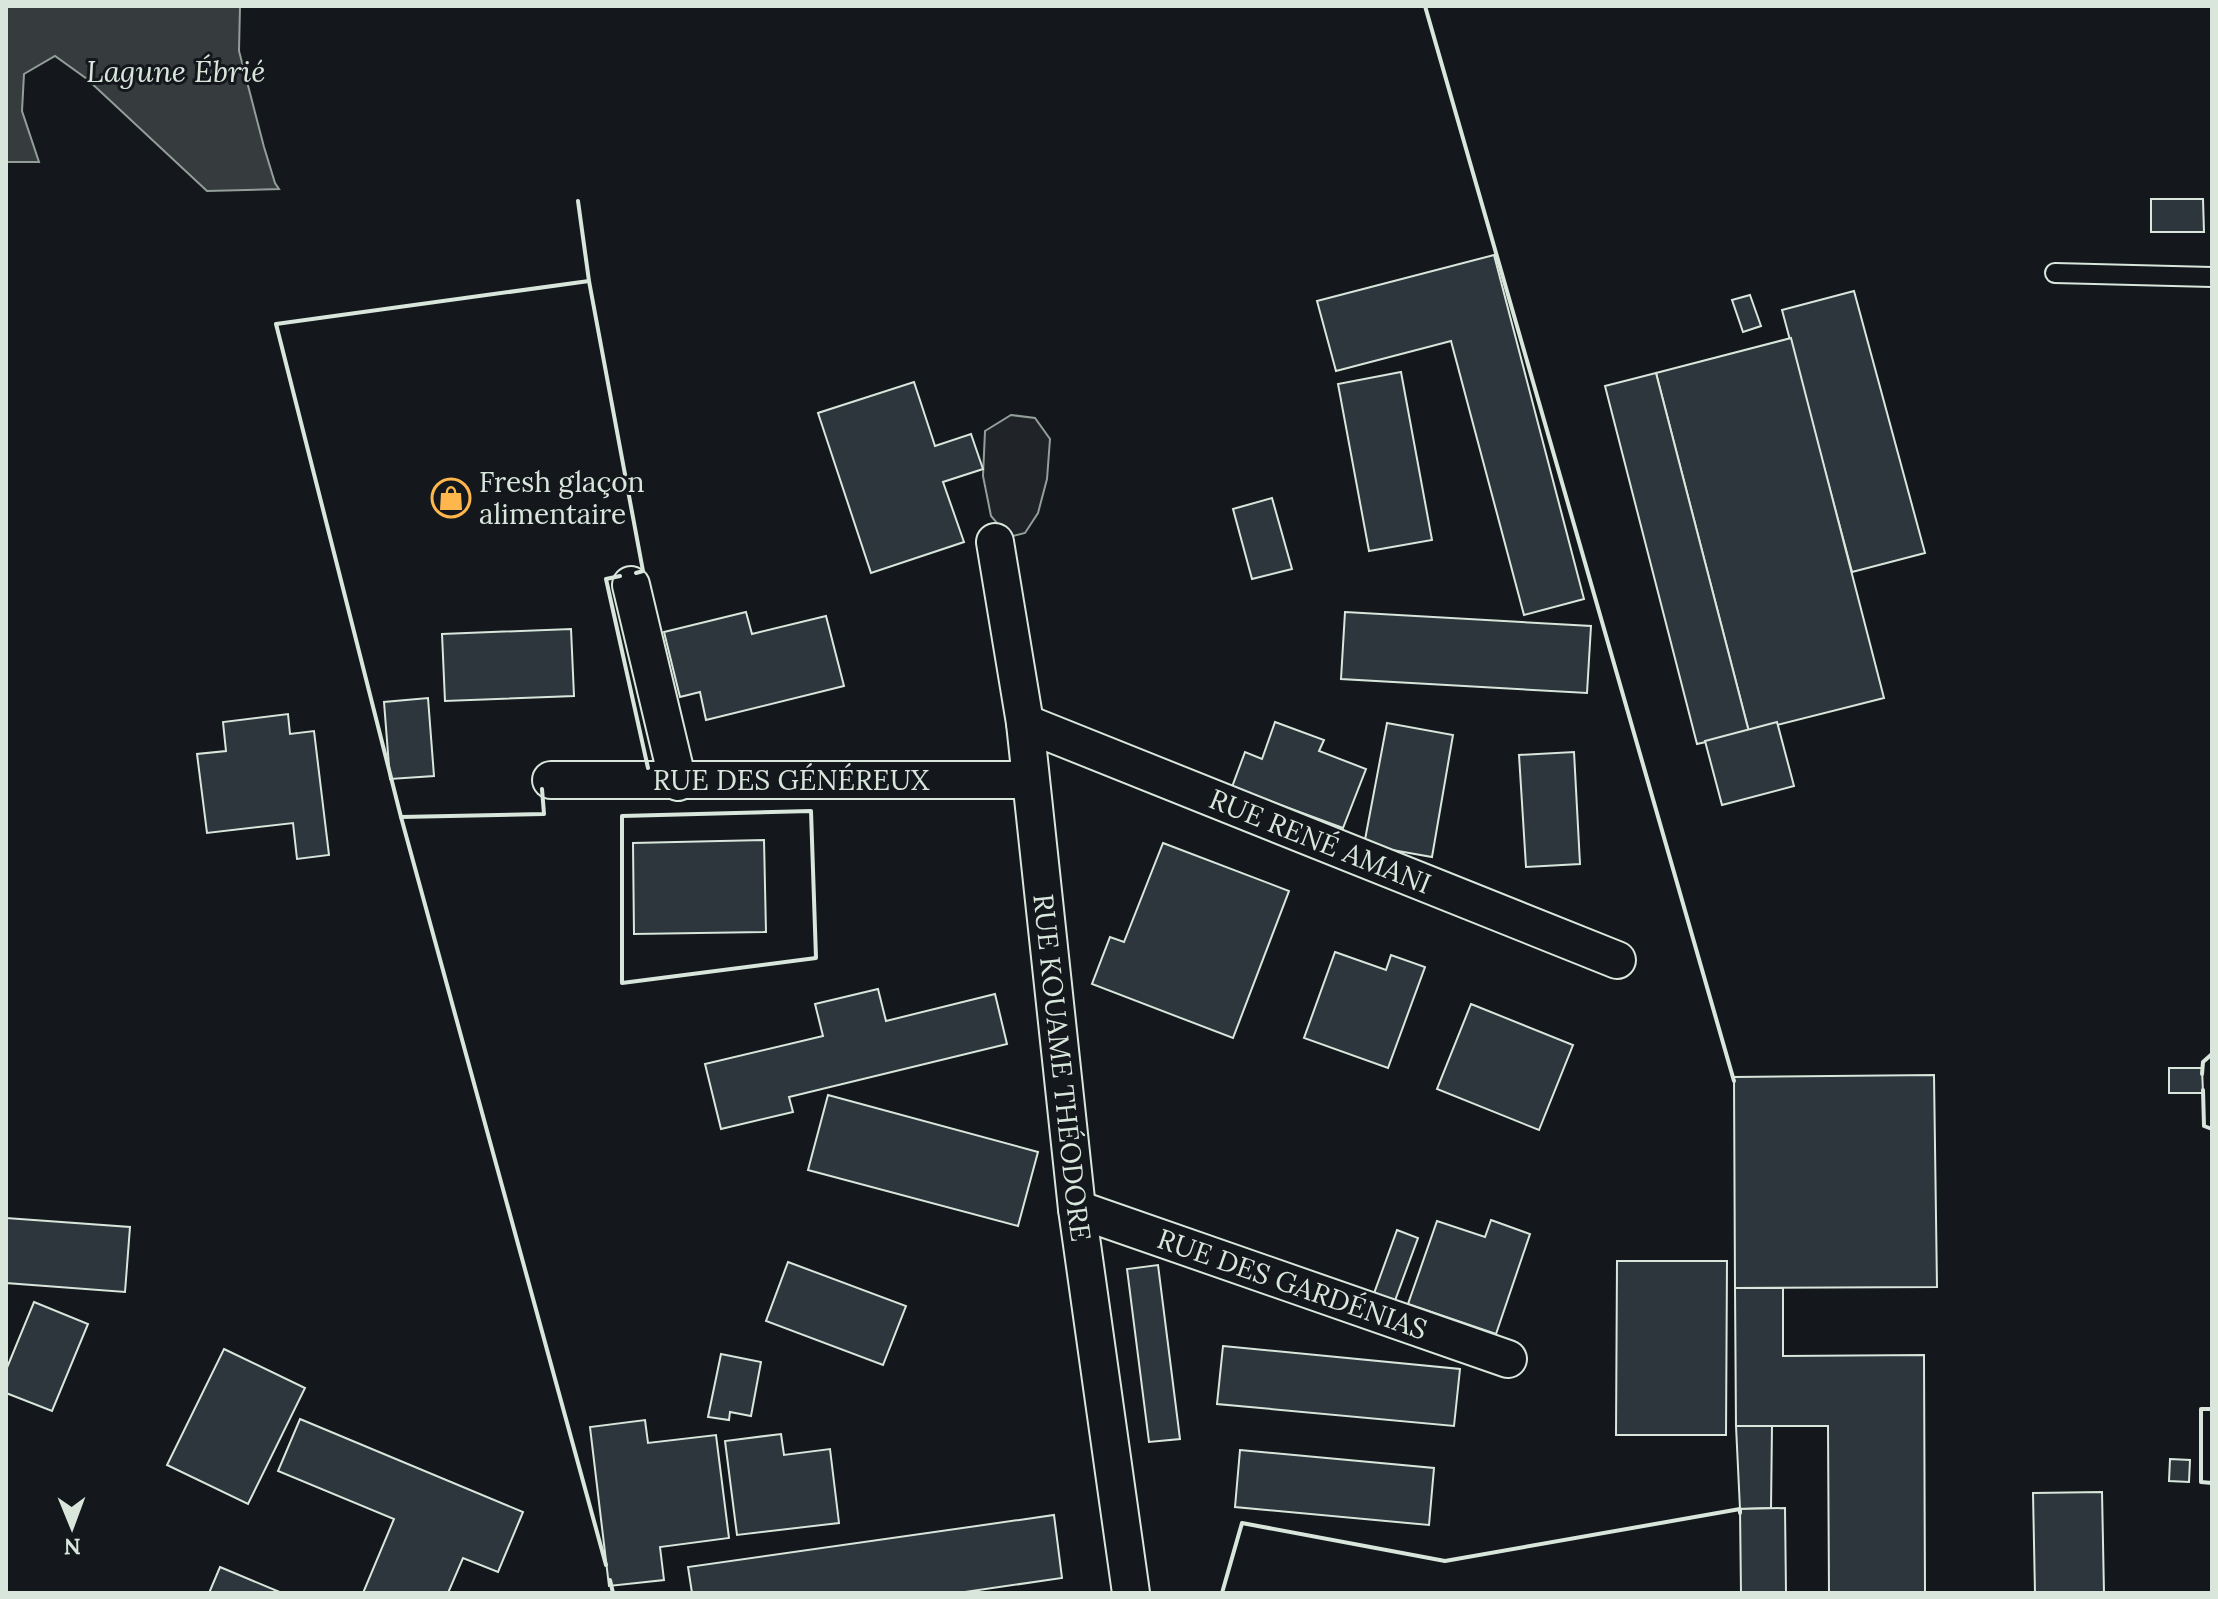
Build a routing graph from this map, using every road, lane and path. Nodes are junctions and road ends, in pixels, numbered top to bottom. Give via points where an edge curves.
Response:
1 (2055, 273) dead end
2 (2212, 277) edge
3 (995, 542) dead end
4 (631, 585) dead end
5 (1025, 723) junction
6 (551, 780) dead end
7 (1030, 780) junction
8 (678, 782) junction
9 (1617, 960) dead end
10 (1077, 1209) junction
11 (1508, 1359) dead end
12 (1131, 1593) edge

1 - 2 lane
3 - 5 street, RUE KOUAME THÉODORE
4 - 8 street
5 - 7 street, RUE KOUAME THÉODORE
5 - 9 street, RUE RENÉ AMANI
6 - 8 street, RUE DES GÉNÉREUX
7 - 8 street, RUE DES GÉNÉREUX
7 - 10 street, RUE KOUAME THÉODORE
10 - 11 street, RUE DES GARDÉNIAS
10 - 12 street, RUE KOUAME THÉODORE

